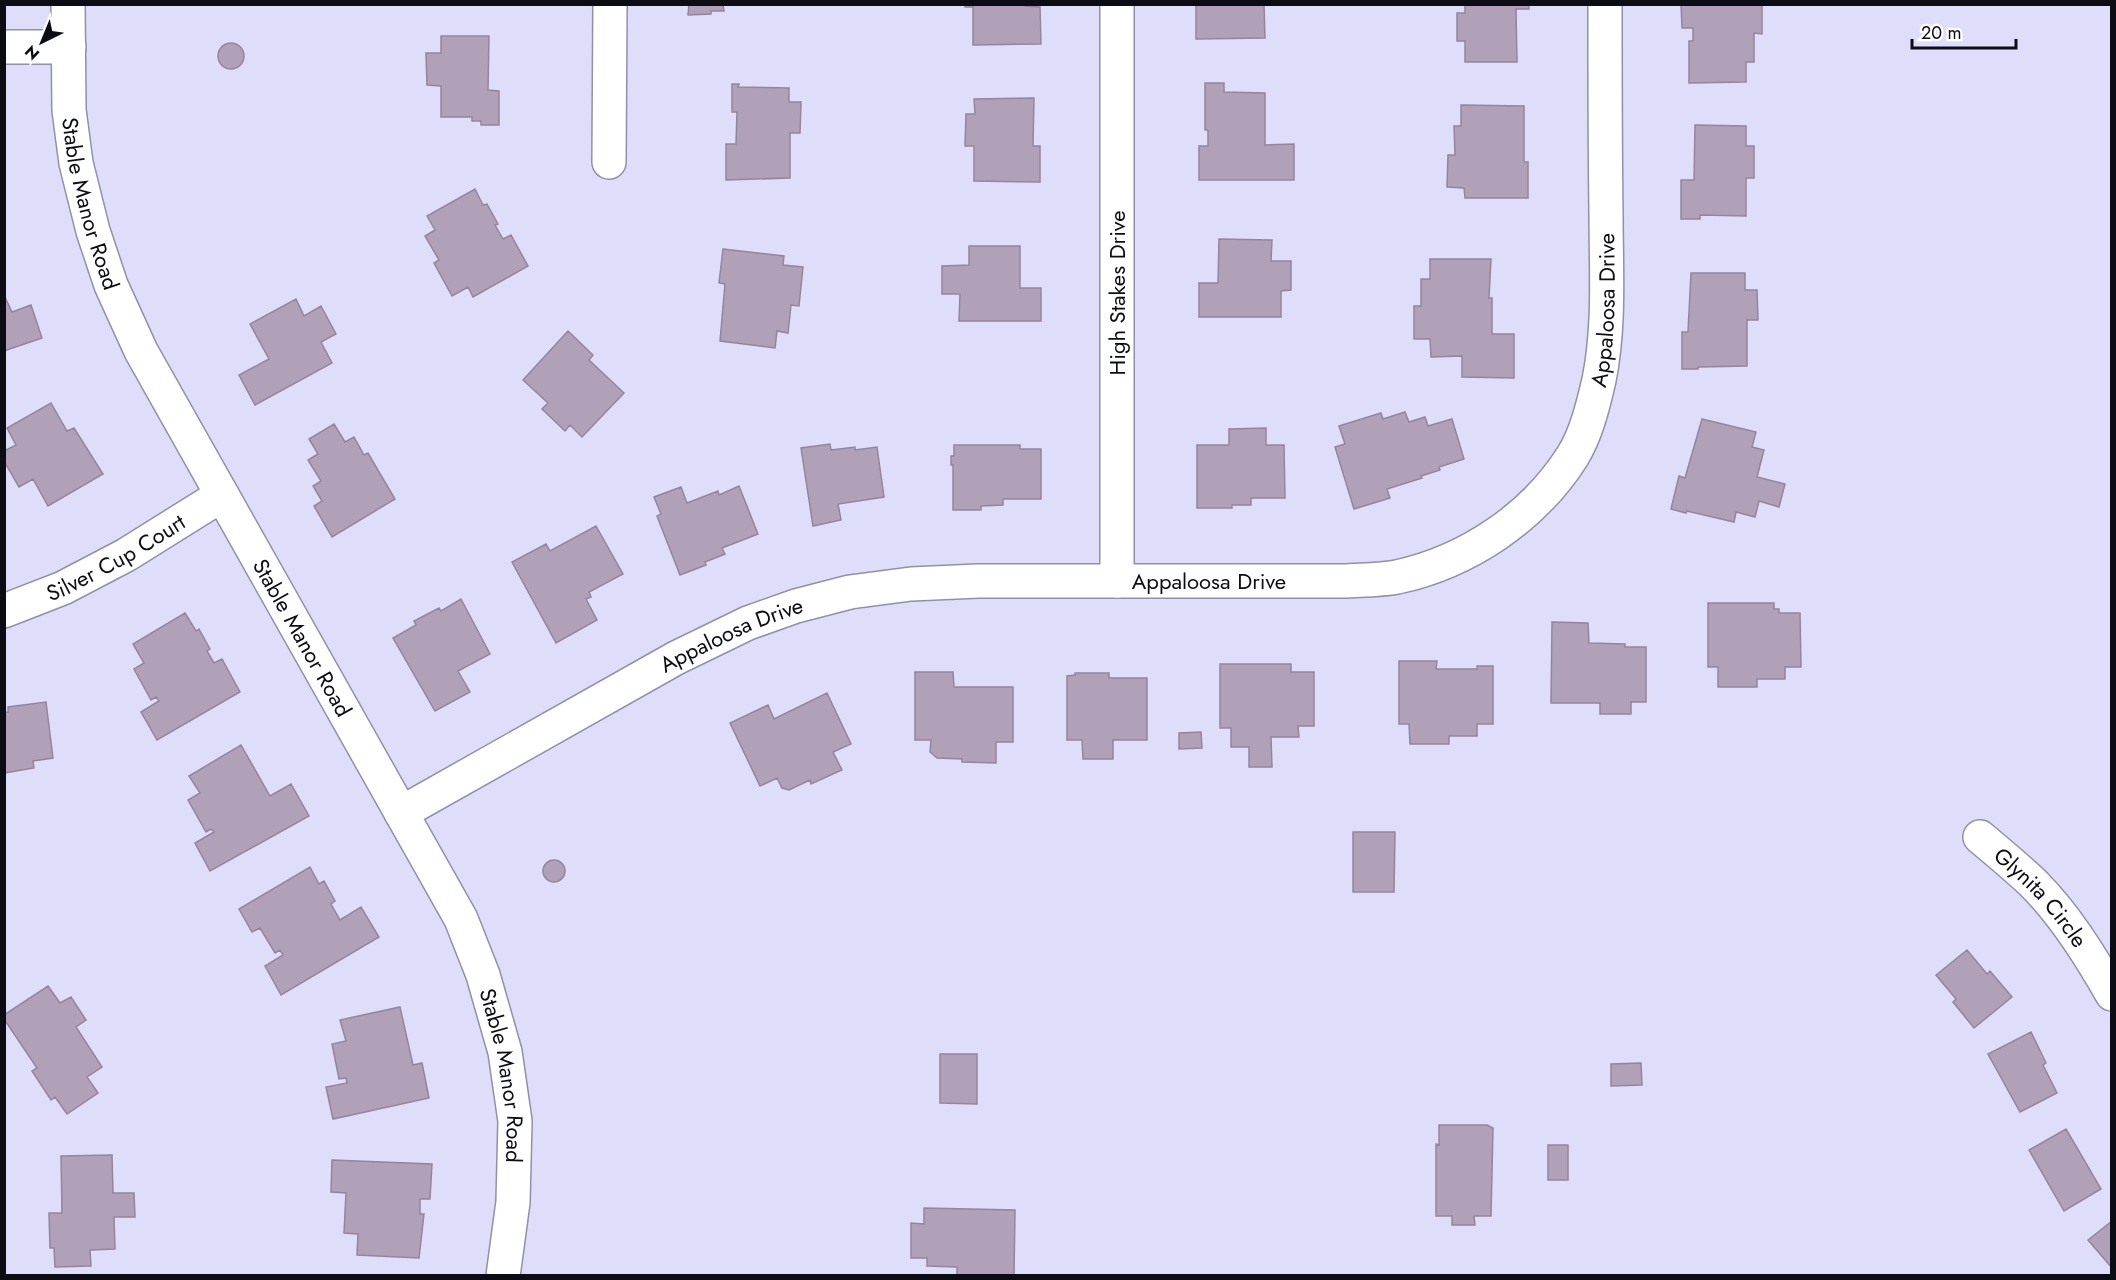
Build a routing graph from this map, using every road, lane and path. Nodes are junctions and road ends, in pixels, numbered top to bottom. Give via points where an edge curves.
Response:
1 (68, 4) edge
2 (610, 4) edge
3 (1118, 4) edge
4 (1605, 4) edge
5 (4, 47) edge
6 (69, 47) junction
7 (609, 162) dead end
8 (222, 495) junction
9 (1117, 581) junction
10 (4, 611) edge
11 (401, 813) junction
12 (1980, 837) dead end
13 (2112, 994) edge
14 (508, 1275) edge

1 - 6 street, Stable Manor Road
2 - 7 street
3 - 9 street, High Stakes Drive
4 - 9 street, Appaloosa Drive via 1606,320 1599,379 1589,418 1572,456 1547,489 1518,518 1475,548 1435,566 1395,577 1347,581
5 - 6 street
6 - 8 street, Stable Manor Road via 69,110 76,163 111,285 141,351
8 - 10 street, Silver Cup Court via 115,561 63,588
8 - 11 street, Stable Manor Road
9 - 11 street, Appaloosa Drive via 910,584 850,592 796,606 748,623 676,658
11 - 14 street, Stable Manor Road via 461,919 483,975 505,1052 515,1121
12 - 13 street, Glynita Circle via 2034,884 2095,964

